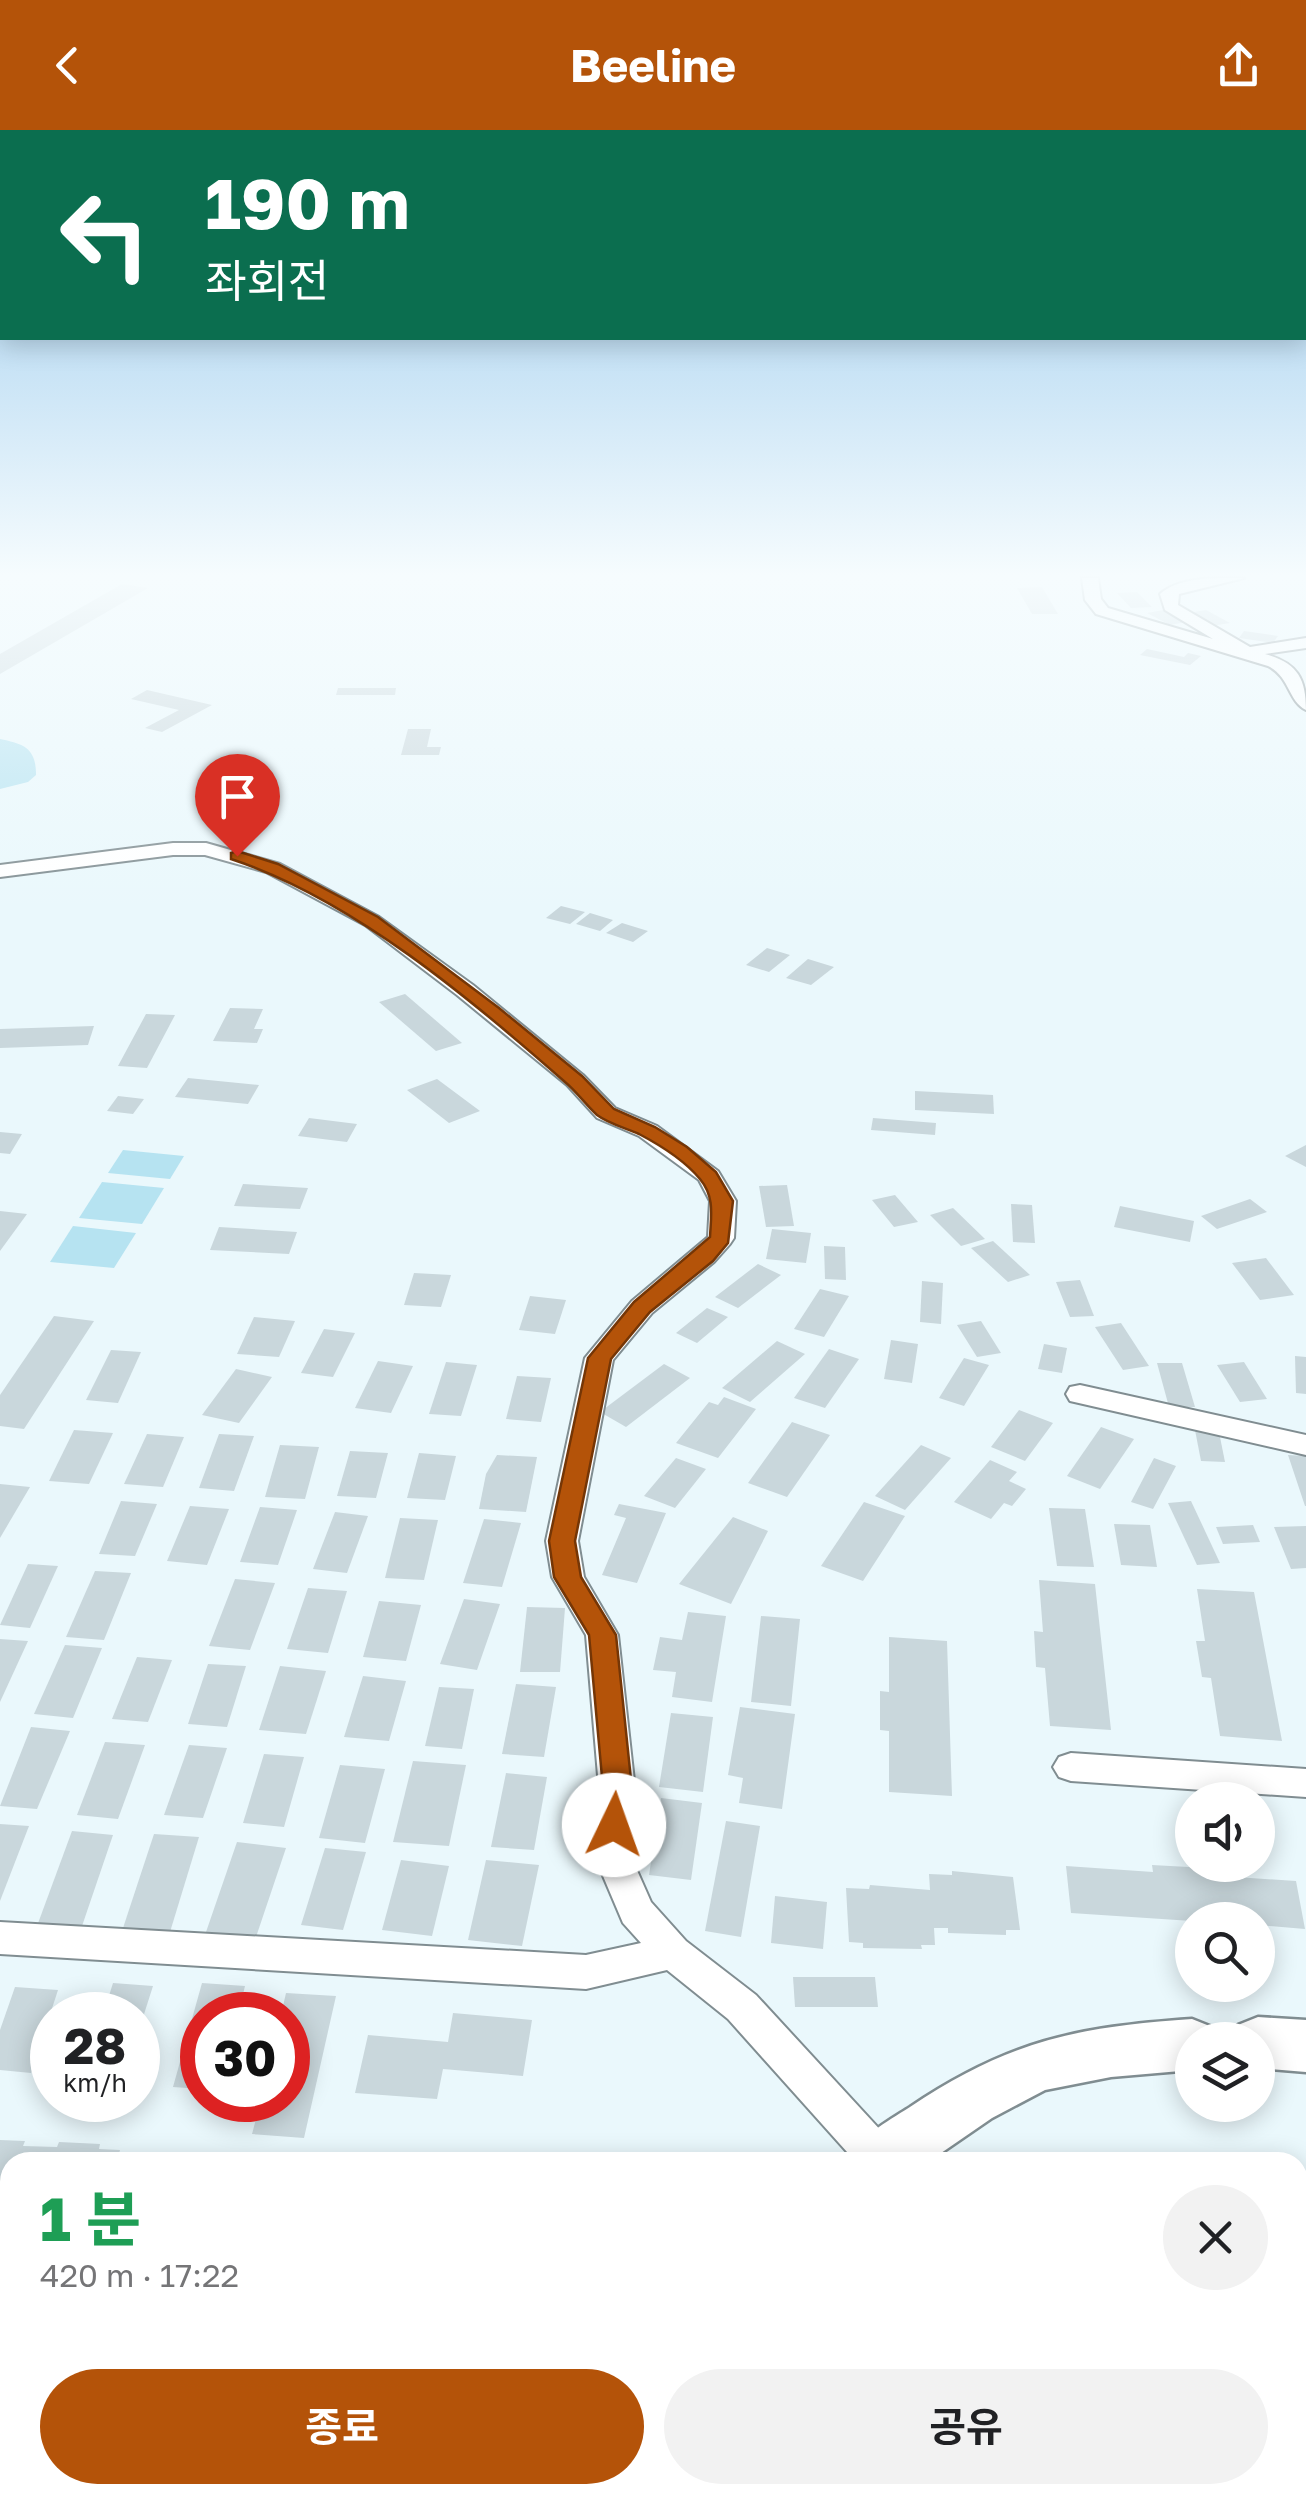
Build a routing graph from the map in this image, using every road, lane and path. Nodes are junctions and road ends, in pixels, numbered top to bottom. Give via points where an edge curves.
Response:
1 (0, 871) edge
2 (1080, 1394) dead end
3 (1306, 1446) edge
4 (1072, 1767) dead end
5 (1306, 1783) edge
6 (0, 1938) edge
7 (673, 1952) junction
8 (1275, 2044) edge
9 (1175, 2046) edge
10 (1306, 2046) edge
11 (871, 2152) edge
12 (895, 2152) edge

1 - 7 street via 174,849 206,850 272,868 372,920 575,1080 606,1113 648,1131 709,1176 723,1201 721,1238 630,1320 599,1358 562,1541 568,1577 602,1635 618,1799 610,1850 636,1912
2 - 3 street
4 - 5 street
6 - 7 street via 586,1972
7 - 11 street via 742,2007
8 - 10 street
9 - 12 street via 1033,2068 973,2098

